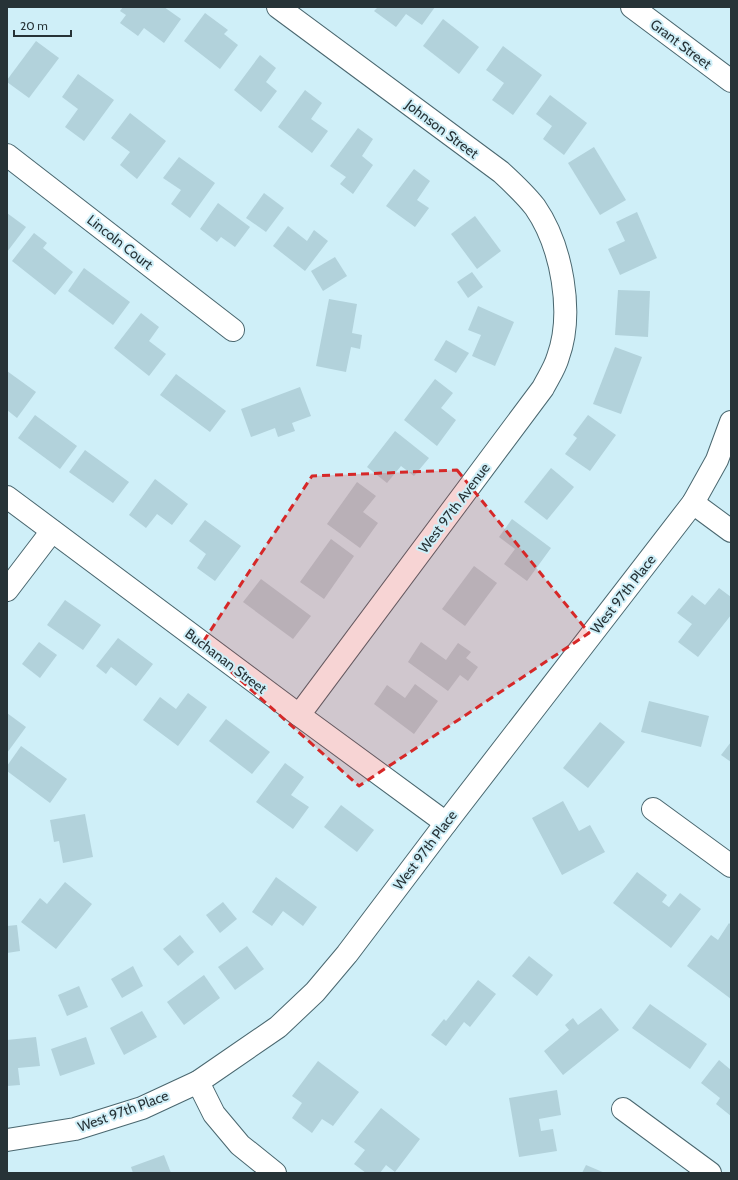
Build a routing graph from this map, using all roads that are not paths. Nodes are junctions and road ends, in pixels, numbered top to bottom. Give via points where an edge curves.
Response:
1 (278, 7) edge
2 (632, 7) edge
3 (731, 82) edge
4 (7, 155) edge
5 (563, 283) joint
6 (233, 330) dead end
7 (731, 422) edge
8 (7, 497) edge
9 (693, 503) junction
10 (52, 530) junction
11 (731, 532) edge
12 (7, 590) edge
13 (299, 716) junction
14 (653, 809) dead end
15 (446, 823) junction
16 (731, 866) edge
17 (198, 1082) junction
18 (623, 1109) dead end
19 (7, 1140) edge
20 (275, 1173) edge
21 (710, 1173) edge

1 - 5 street, Johnson Street via 501,172 522,191 536,208 548,232 558,258
2 - 3 street, Grant Street
4 - 6 street, Lincoln Court
5 - 13 street, West 97th Avenue via 565,324 558,357 544,388
7 - 9 street, West 97th Place via 717,460
8 - 10 street, Buchanan Street
9 - 11 street
9 - 15 street, West 97th Place
10 - 12 street
10 - 13 street, Buchanan Street
13 - 15 street, Buchanan Street
14 - 16 street
15 - 17 street, West 97th Place via 347,954 315,992 278,1027
17 - 19 street, West 97th Place via 142,1108 75,1129
17 - 20 street via 218,1119 240,1145
18 - 21 street

